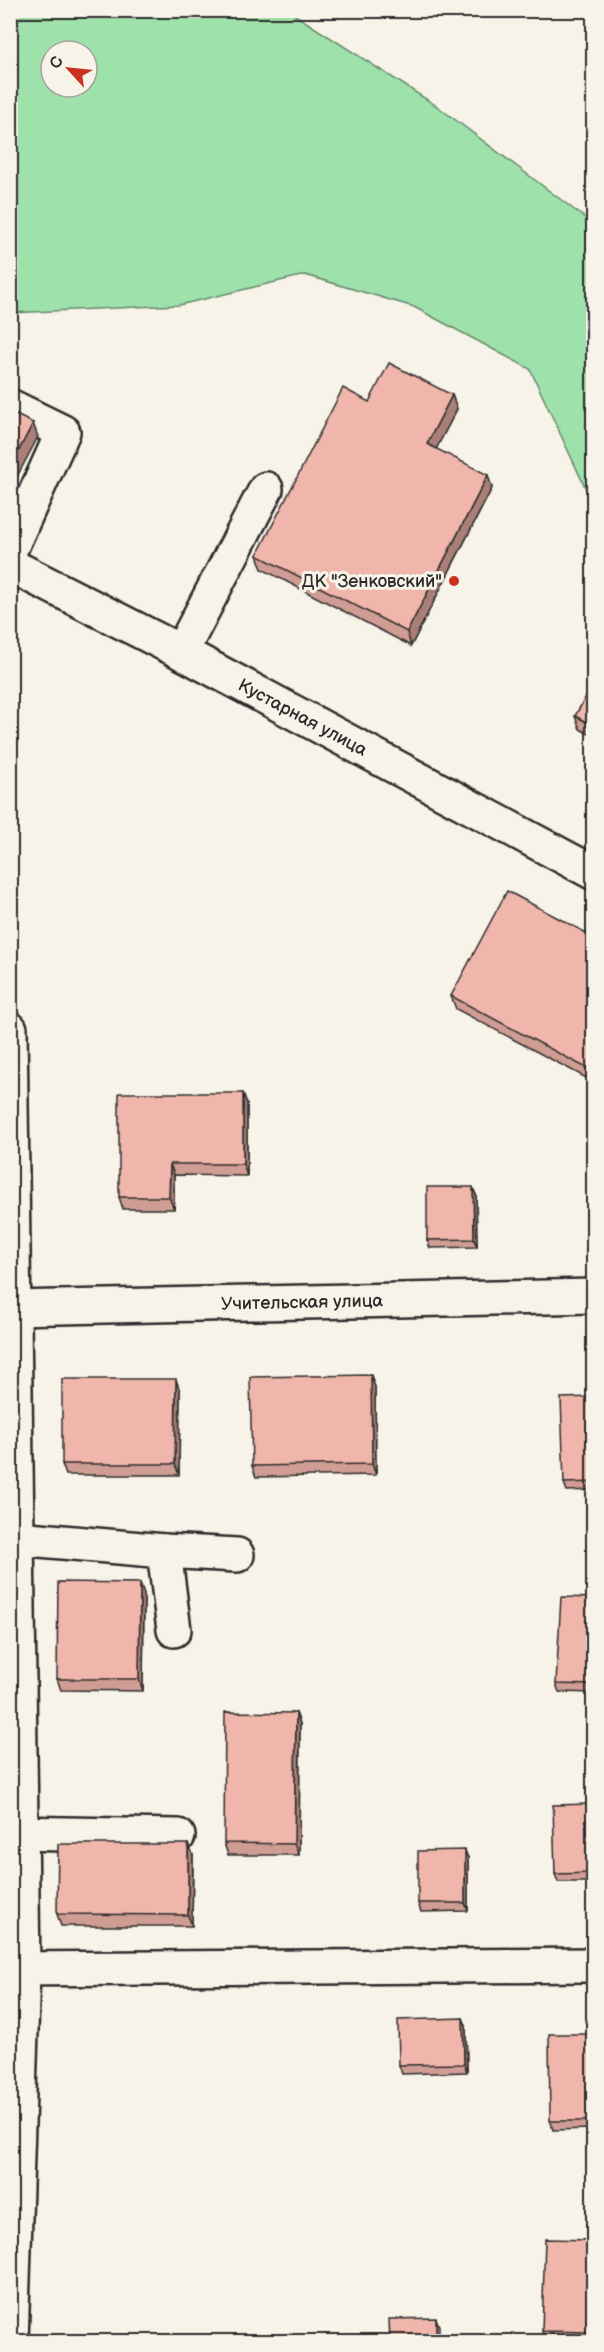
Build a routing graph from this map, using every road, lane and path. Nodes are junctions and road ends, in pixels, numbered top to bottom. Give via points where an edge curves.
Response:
1 (10, 406) edge
2 (266, 489) dead end
3 (10, 550) edge
4 (10, 565) edge
5 (181, 651) junction
6 (594, 873) edge
7 (10, 1029) edge
8 (594, 1296) edge
9 (12, 1308) edge
10 (15, 1517) edge
11 (164, 1551) junction
12 (237, 1555) dead end
13 (174, 1630) dead end
14 (16, 1833) edge
15 (178, 1836) dead end
16 (594, 1965) edge
17 (17, 1969) edge
18 (11, 2342) edge

1 - 3 street via 63,432
2 - 5 street
4 - 5 street, Кустарная улица
5 - 6 street, Кустарная улица
7 - 9 street
8 - 9 street, Учительская улица
9 - 10 street
10 - 11 street
10 - 14 street
11 - 12 street
11 - 13 street
14 - 15 street
14 - 17 street
16 - 17 street
17 - 18 street

